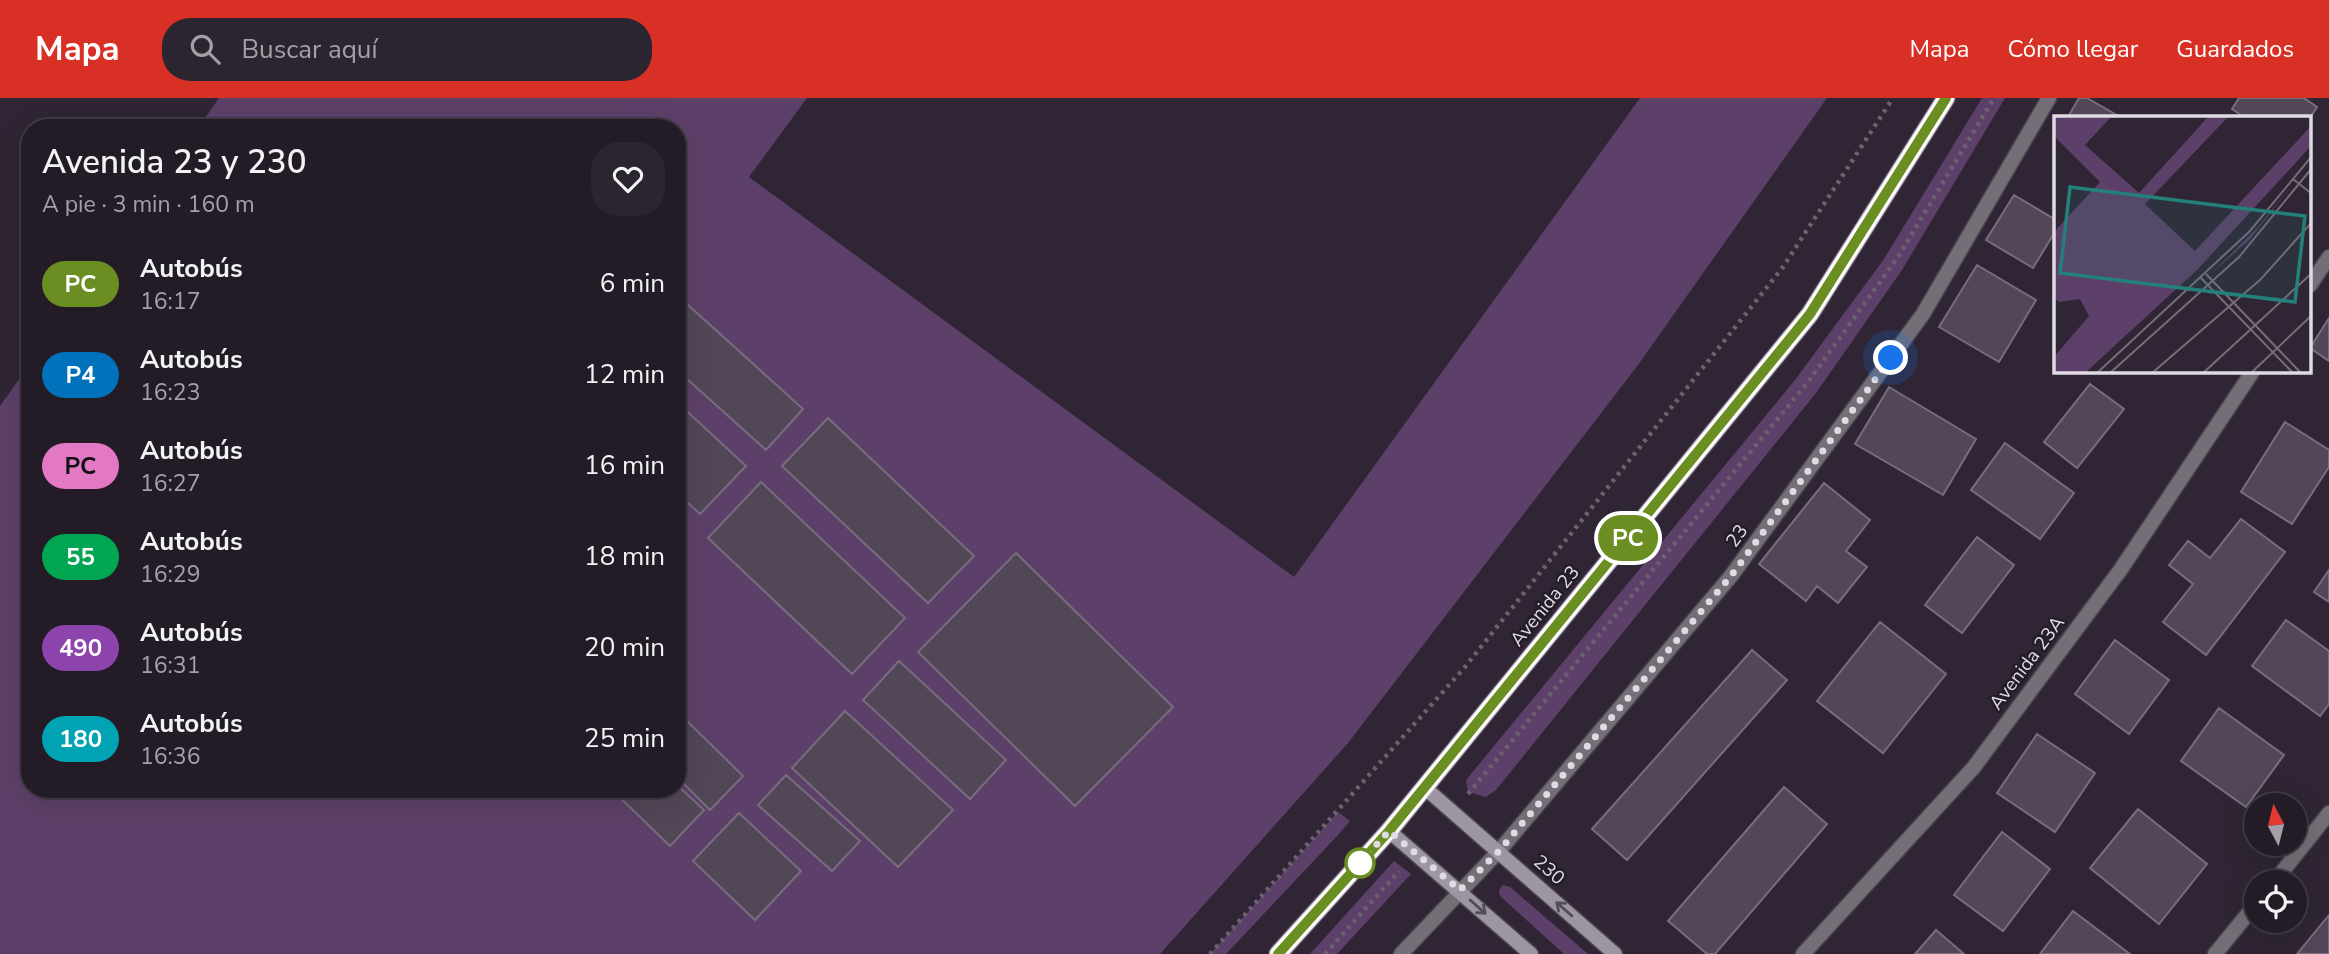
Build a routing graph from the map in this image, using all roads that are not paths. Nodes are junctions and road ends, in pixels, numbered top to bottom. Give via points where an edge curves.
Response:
1 (1946, 98) edge
2 (2049, 98) edge
3 (2329, 257) edge
4 (2312, 282) edge
5 (2252, 373) edge
6 (1424, 788) junction
7 (2329, 813) edge
8 (1389, 831) junction
9 (1499, 851) junction
10 (2284, 870) edge
11 (1460, 890) junction
12 (2244, 919) edge
13 (1278, 954) edge
14 (1401, 954) edge
15 (1531, 954) edge
16 (1615, 954) edge
17 (1803, 954) edge
18 (2216, 954) edge

1 - 6 main road, Avenida 23 via 1810,314
2 - 9 street, 23 via 1907,336 1731,576
3 - 4 street
5 - 17 street, Avenida 23A via 2121,569 1974,768
6 - 8 main road, Avenida 23
6 - 9 street, 230
7 - 10 street
8 - 11 street
8 - 13 main road, Avenida 23
9 - 11 street, 23
16 -> 9 street, 230
11 - 14 street, 23
11 -> 15 street
12 - 18 street

